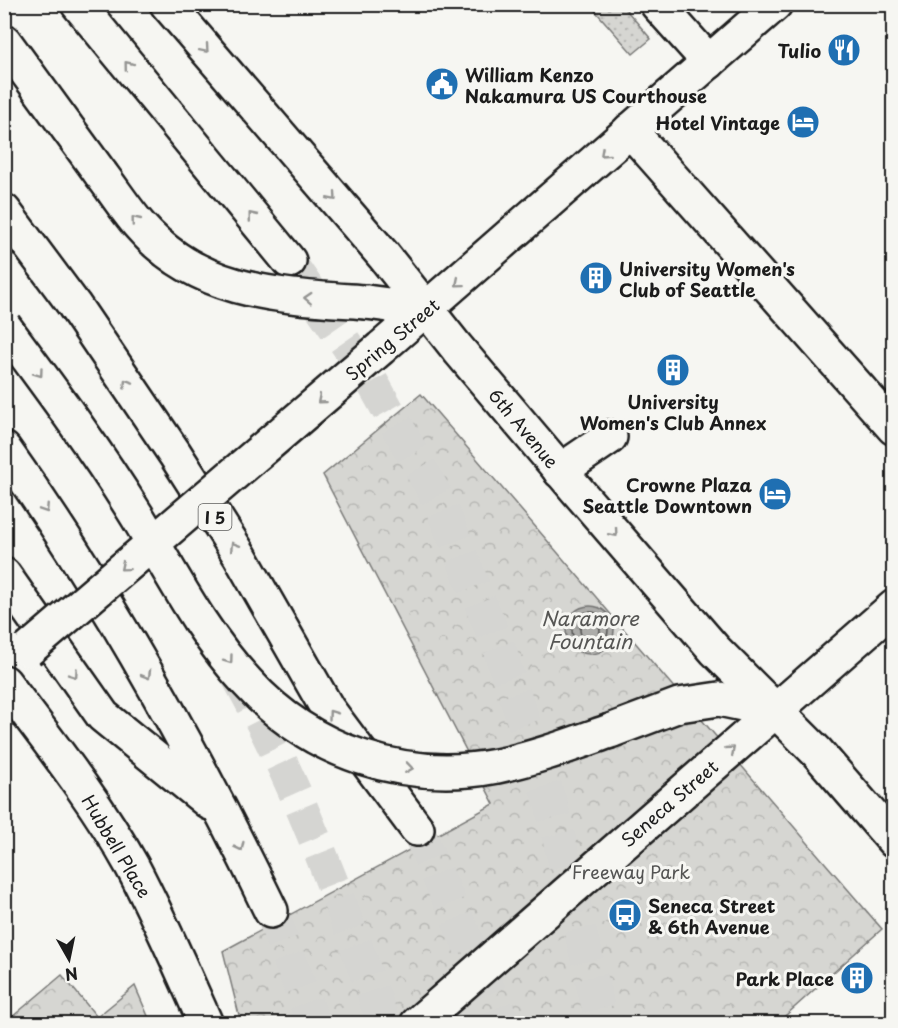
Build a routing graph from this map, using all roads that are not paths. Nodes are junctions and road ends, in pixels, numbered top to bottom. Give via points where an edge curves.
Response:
1 (78, 4) edge
2 (167, 4) edge
3 (657, 4) edge
4 (775, 4) edge
5 (4, 41) edge
6 (709, 62) junction
7 (630, 130) junction
8 (4, 211) edge
9 (289, 261) tunnel mouth
10 (427, 310) junction
11 (4, 326) edge
12 (894, 428) edge
13 (610, 437) dead end
14 (7, 454) edge
15 (560, 471) junction
16 (4, 574) edge
17 (894, 607) edge
18 (16, 659) edge
19 (4, 682) edge
20 (776, 711) junction
21 (224, 814) junction
22 (417, 829) tunnel mouth
23 (894, 841) edge
24 (270, 911) tunnel mouth
25 (206, 1023) edge
26 (417, 1023) edge

9 -> 1 main road
2 -> 10 main road, 6th Avenue
3 - 6 main road
4 - 6 main road, Spring Street
10 -> 5 main road, bridge via 256,292 201,272 171,253 141,227
6 - 7 main road, Spring Street
7 -> 10 main road, Spring Street
7 - 12 main road
22 -> 8 main road, I 5 via 327,708 240,556 175,454 74,305
10 - 15 main road, 6th Avenue
10 -> 18 main road, Spring Street, bridge
11 -> 20 main road, bridge via 119,488 231,664 263,699 297,726 351,755 392,766 438,771 497,766 679,705 719,699
13 - 15 main road
14 -> 21 main road via 72,550 146,672
15 -> 20 main road, 6th Avenue via 715,650
16 -> 21 main road via 103,716
17 - 20 main road, Seneca Street
19 - 25 main road, Hubbell Place via 116,839 158,918
20 - 23 main road, 6th Avenue
26 -> 20 main road, Seneca Street
21 -> 24 main road

